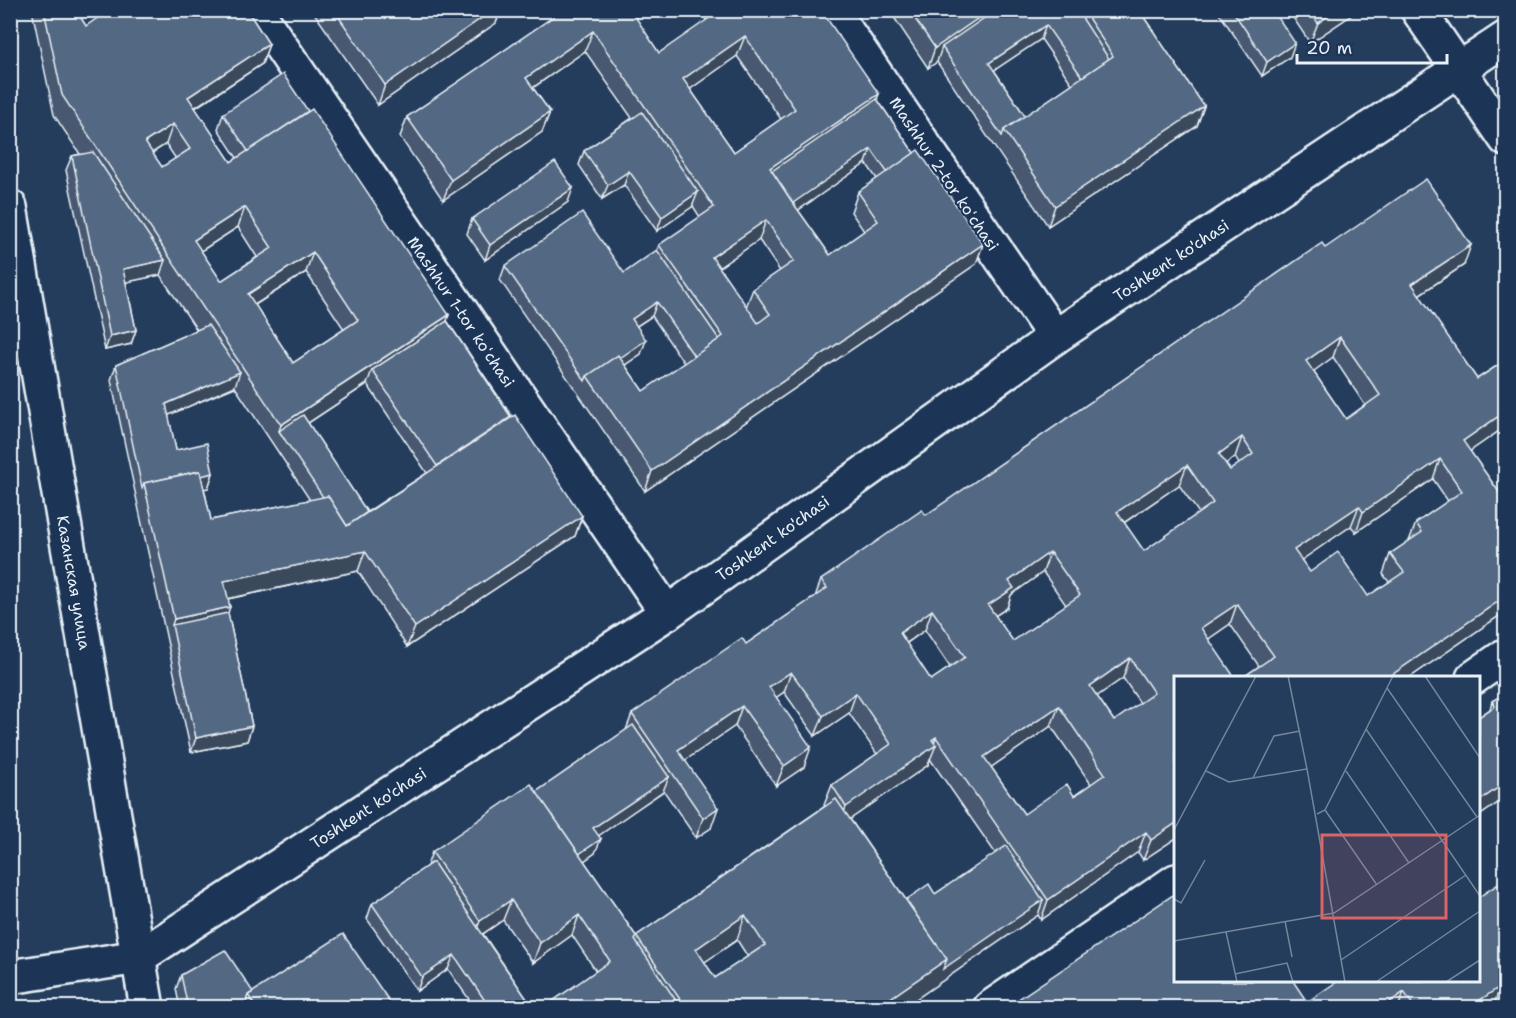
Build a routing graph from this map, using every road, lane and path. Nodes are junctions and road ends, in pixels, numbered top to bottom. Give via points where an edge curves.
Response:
1 (256, 10) edge
2 (832, 10) edge
3 (1418, 10) edge
4 (1506, 38) edge
5 (1459, 70) junction
6 (1506, 139) edge
7 (11, 218) edge
8 (1055, 337) junction
9 (667, 613) junction
10 (1506, 655) edge
11 (1476, 676) edge
12 (1174, 882) edge
13 (139, 957) junction
14 (10, 977) edge
15 (147, 1008) edge
16 (990, 1008) edge

1 - 9 street, Mashhur 1-tor koʻchasi
2 - 8 street, Mashhur 2-tor koʻchasi
3 - 5 street
4 - 5 street, Toshkent ko'chasi
5 - 6 street
5 - 8 street, Toshkent ko'chasi
7 - 13 street, Казанская улица
8 - 9 street, Toshkent ko'chasi
9 - 13 street, Toshkent ko'chasi
10 - 11 street
12 - 16 street
13 - 14 street, Toshkent ko'chasi
13 - 15 street, Казанская улица

